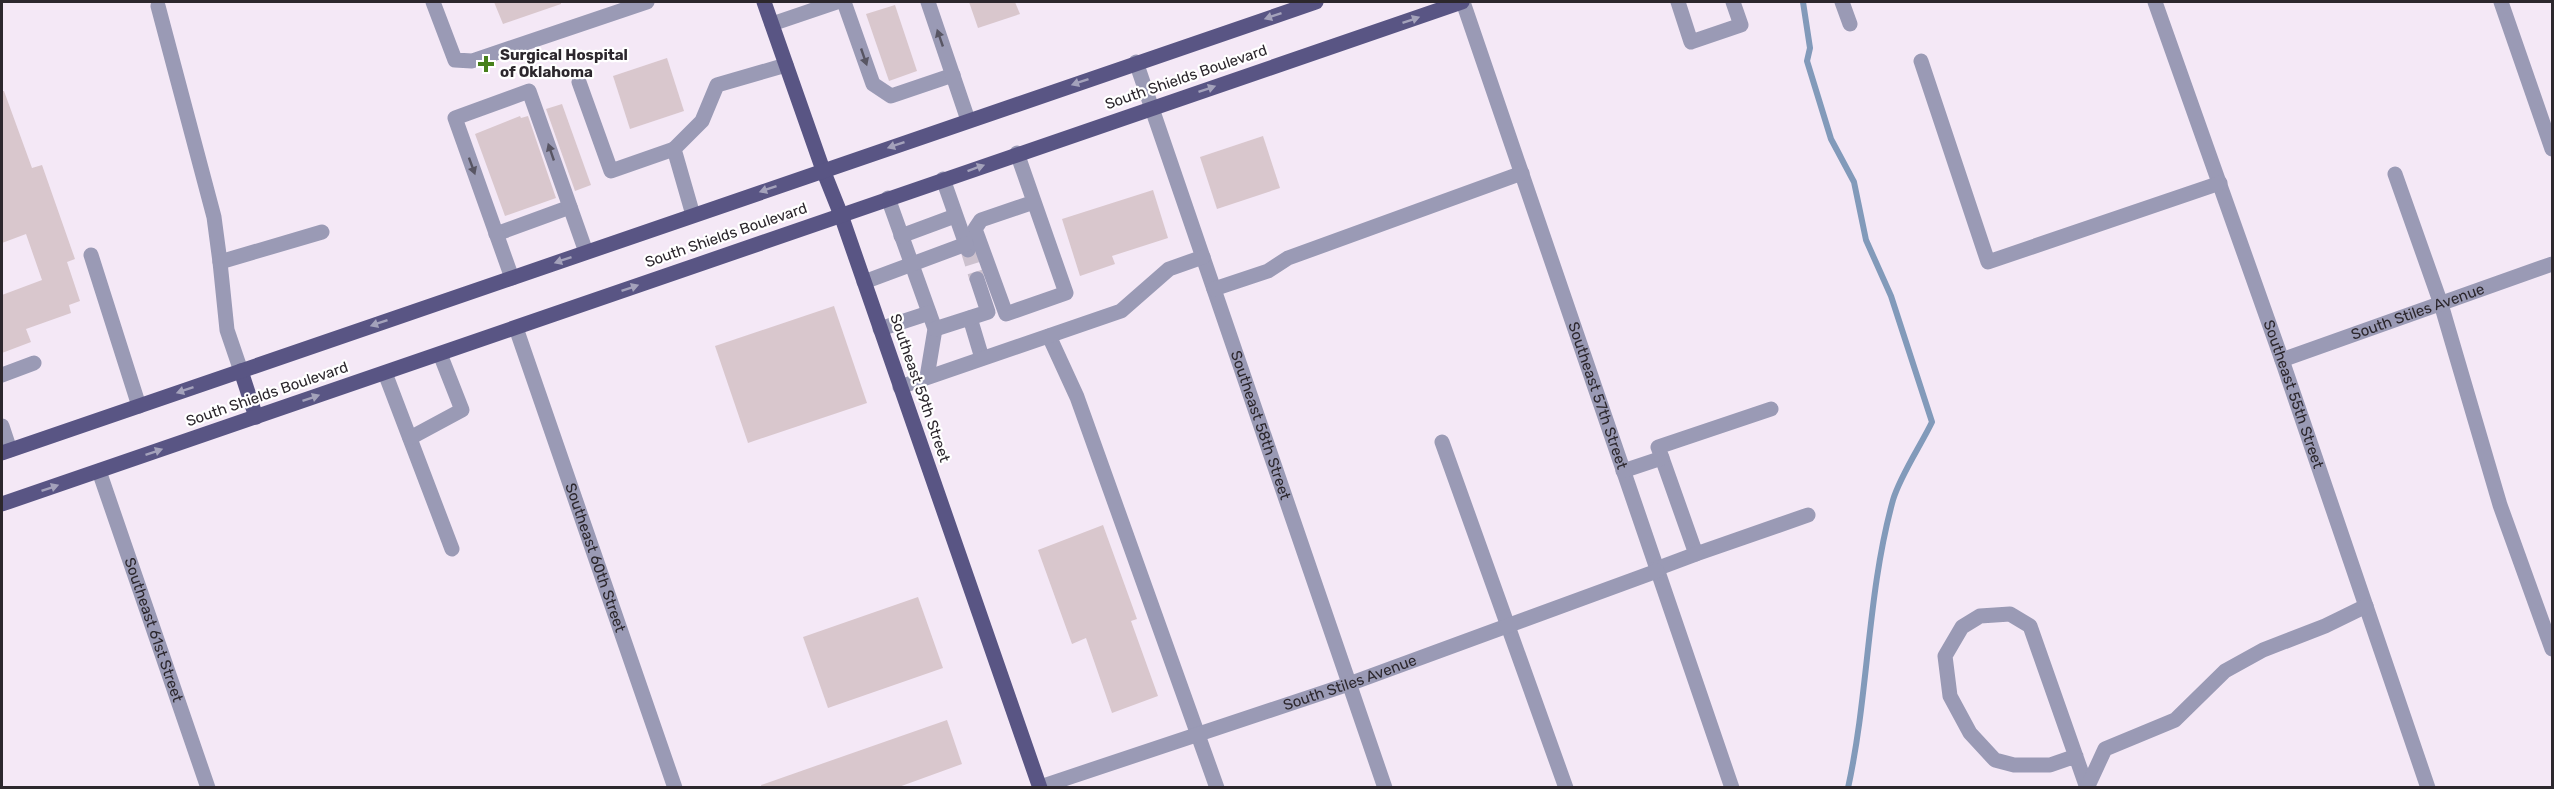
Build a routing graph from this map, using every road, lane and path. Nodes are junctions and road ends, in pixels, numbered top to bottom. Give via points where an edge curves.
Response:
1 (433, 2) edge
2 (647, 2) edge
3 (764, 2) edge
4 (837, 2) edge
5 (844, 2) edge
6 (928, 2) edge
7 (1316, 2) edge
8 (1463, 2) edge
9 (1678, 2) edge
10 (1733, 2) edge
11 (1842, 2) edge
12 (2155, 2) edge
13 (2501, 2) edge
14 (158, 6) dead end
15 (772, 24) junction
16 (1850, 24) dead end
17 (1921, 61) dead end
18 (1136, 62) junction
19 (786, 65) junction
20 (953, 75) junction
21 (579, 82) dead end
22 (1152, 108) junction
23 (968, 120) junction
24 (674, 149) junction
25 (2553, 149) edge
26 (1017, 153) junction
27 (823, 170) junction
28 (1522, 173) junction
29 (2395, 174) dead end
30 (943, 179) junction
31 (2220, 183) junction
32 (888, 198) junction
33 (1034, 202) junction
34 (570, 207) junction
35 (841, 214) junction
36 (693, 215) junction
37 (955, 216) junction
38 (322, 232) dead end
39 (496, 234) junction
40 (901, 236) junction
41 (586, 252) junction
42 (91, 255) dead end
43 (1203, 257) junction
44 (220, 262) junction
45 (911, 263) junction
46 (2553, 264) edge
47 (512, 278) junction
48 (977, 279) tunnel mouth
49 (864, 282) junction
50 (1214, 289) junction
51 (2441, 304) junction
52 (929, 313) junction
53 (970, 318) junction
54 (516, 327) junction
55 (880, 329) junction
56 (934, 329) junction
57 (1049, 336) junction
58 (440, 354) junction
59 (982, 358) junction
60 (2282, 360) junction
61 (34, 363) dead end
62 (241, 371) junction
63 (385, 373) junction
64 (2, 375) edge
65 (927, 377) junction
66 (900, 387) junction
67 (139, 406) junction
68 (1771, 409) dead end
69 (256, 417) junction
70 (2, 426) edge
71 (410, 438) junction
72 (1442, 442) dead end
73 (6, 452) edge
74 (1662, 458) junction
75 (99, 471) junction
76 (1623, 471) junction
77 (2, 504) edge
78 (1808, 515) dead end
79 (452, 549) dead end
80 (1696, 554) junction
81 (1656, 570) junction
82 (2366, 606) junction
83 (1508, 626) junction
84 (2553, 649) edge
85 (1349, 684) junction
86 (1199, 734) junction
87 (2076, 756) junction
88 (1040, 787) edge
89 (208, 788) edge
90 (675, 788) edge
91 (1217, 788) edge
92 (1385, 788) edge
93 (1566, 788) edge
94 (1732, 788) edge
95 (2087, 788) edge
96 (2428, 788) edge

1 - 2 street via 455,60 472,61
3 - 15 main road, Southeast 59th Street
4 - 15 street
5 -> 20 street via 873,84 891,96
20 -> 6 street
7 -> 18 main road, South Shields Boulevard
22 -> 8 main road, South Shields Boulevard
8 - 28 street, Southeast 57th Street
9 - 10 street via 1691,42 1742,25
11 - 16 street
12 - 31 street, Southeast 55th Street
13 - 25 street
14 - 44 street via 214,217
15 - 19 main road, Southeast 59th Street
17 - 31 street via 1988,262
18 - 22 street, Southeast 58th Street
18 -> 23 main road, South Shields Boulevard
19 - 24 street via 717,85 702,121
19 - 27 main road, Southeast 59th Street
20 - 23 street
21 - 24 street via 611,171
22 - 26 main road, South Shields Boulevard
22 - 43 street, Southeast 58th Street
23 -> 27 main road, South Shields Boulevard
24 - 36 street
30 -> 26 main road, South Shields Boulevard
26 - 33 street
27 - 35 main road, Southeast 59th Street
27 -> 36 main road, South Shields Boulevard
28 - 50 street
28 - 76 street, Southeast 57th Street
29 - 51 street
30 - 32 main road, South Shields Boulevard
30 - 37 street
31 - 60 street, Southeast 55th Street
32 - 35 main road, South Shields Boulevard
32 - 40 street
33 - 33 street via 1066,293 1006,314 975,229 981,220
34 - 39 street
34 -> 39 street via 529,91 455,118
34 - 41 street
35 - 49 main road, Southeast 59th Street
54 -> 35 main road, South Shields Boulevard
36 - 41 main road, South Shields Boulevard
37 - 40 street
37 - 45 street via 967,247
38 - 44 street
39 - 47 street
40 - 45 street
41 -> 47 main road, South Shields Boulevard
42 - 67 street
43 - 50 street, Southeast 58th Street
43 - 57 street via 1169,269 1121,311
44 - 62 street via 227,330
45 - 49 street
45 - 52 street
46 - 51 street, South Stiles Avenue
47 -> 62 main road, South Shields Boulevard
48 - 53 street via 988,312
49 - 55 main road, Southeast 59th Street
50 - 85 street, Southeast 58th Street
51 - 60 street, South Stiles Avenue
51 - 84 street via 2500,506
52 - 55 street
52 - 56 street
53 - 56 street
53 - 59 street
54 - 58 main road, South Shields Boulevard
54 - 90 street, Southeast 60th Street
55 - 66 main road, Southeast 59th Street
56 - 65 street
57 - 59 street
57 - 86 street via 1077,397
58 - 63 main road, South Shields Boulevard
58 - 71 street via 462,410
59 - 65 street
60 - 82 street, Southeast 55th Street
61 - 64 street
62 -> 67 main road, South Shields Boulevard
62 - 69 main road
69 -> 63 main road, South Shields Boulevard
63 - 71 street
65 - 66 street
66 - 88 main road, Southeast 59th Street
67 - 73 main road, South Shields Boulevard
68 - 74 street via 1658,447
75 -> 69 main road, South Shields Boulevard
70 - 73 street
71 - 79 street
72 - 83 street
74 - 76 street
74 - 80 street
77 -> 75 main road, South Shields Boulevard
75 - 89 street, Southeast 61st Street
76 - 81 street, Southeast 57th Street
78 - 80 street, South Stiles Avenue
80 - 81 street, South Stiles Avenue
81 - 83 street, South Stiles Avenue
81 - 94 street, Southeast 57th Street
82 - 95 street via 2263,650 2225,671 2175,720 2105,749
82 - 96 street, Southeast 55th Street
83 - 85 street, South Stiles Avenue
83 - 93 street
85 - 86 street, South Stiles Avenue
85 - 92 street, Southeast 58th Street
86 - 88 street, South Stiles Avenue
86 - 91 street
87 - 87 street via 2030,626 2010,614 1980,616 1962,627 1945,656 1950,696 1970,733 1995,760 2014,765 2050,765
87 - 95 street

